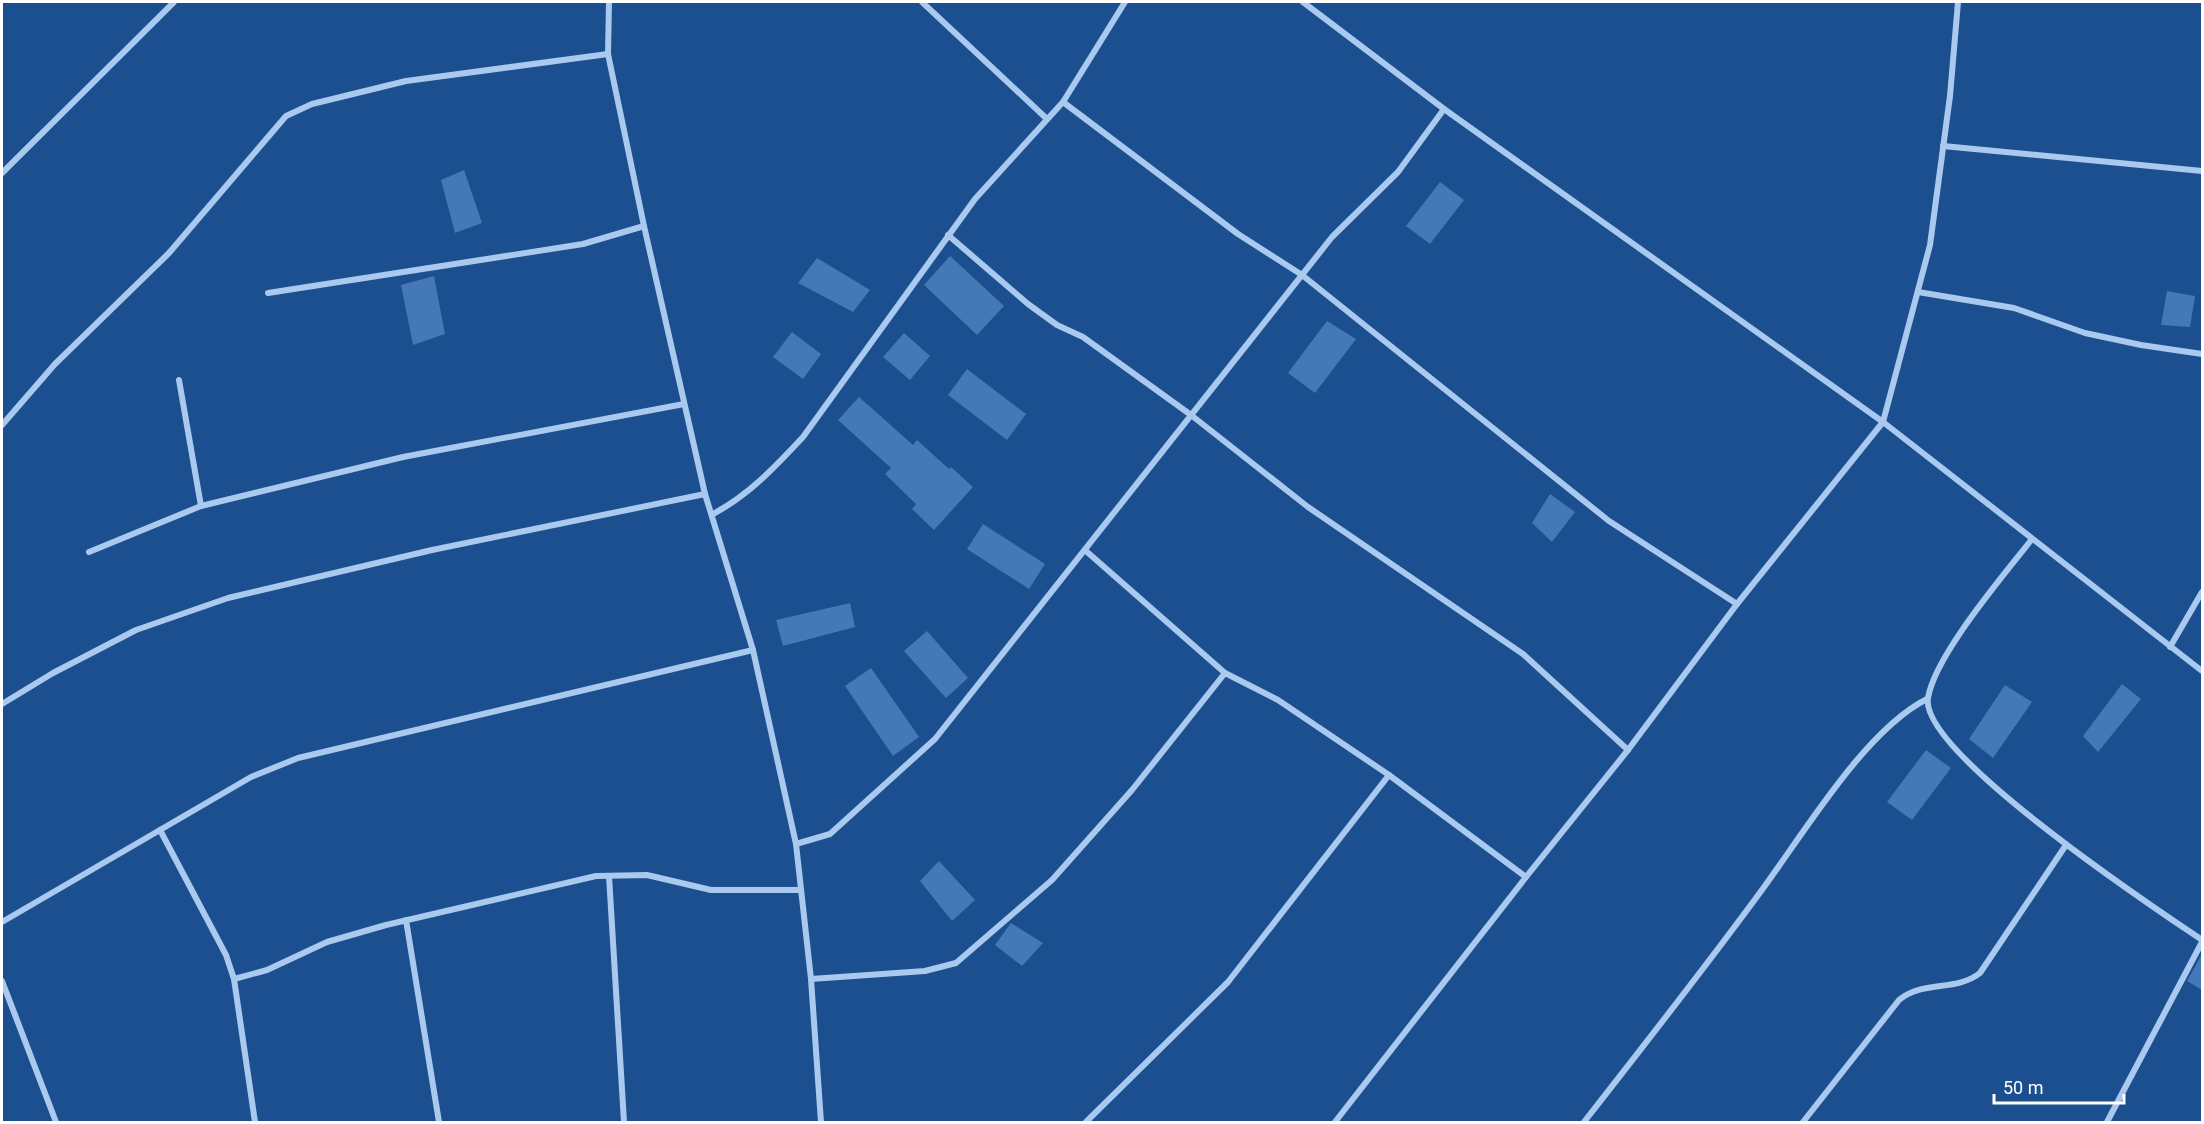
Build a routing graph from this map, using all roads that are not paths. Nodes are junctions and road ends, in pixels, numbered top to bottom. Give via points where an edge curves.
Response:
1 (174, 2) edge
2 (609, 2) edge
3 (922, 2) edge
4 (1125, 2) edge
5 (1303, 2) edge
6 (1958, 2) edge
7 (608, 54) junction
8 (1062, 102) junction
9 (1443, 109) junction
10 (1047, 118) junction
11 (1943, 146) junction
12 (2202, 171) edge
13 (2, 173) edge
14 (644, 226) junction
15 (948, 235) junction
16 (1302, 275) junction
17 (1918, 292) junction
18 (268, 293) dead end
19 (2202, 354) edge
20 (179, 380) dead end
21 (684, 404) junction
22 (1191, 415) junction
23 (1883, 422) junction
24 (2, 425) edge
25 (705, 494) junction
26 (201, 506) junction
27 (713, 514) junction
28 (2032, 539) junction
29 (1086, 551) junction
30 (89, 552) dead end
31 (2202, 592) edge
32 (1737, 604) junction
33 (2170, 646) junction
34 (753, 650) junction
35 (2202, 671) edge
36 (1225, 673) junction
37 (1928, 699) junction
38 (2, 705) edge
39 (1628, 750) junction
40 (1389, 775) junction
41 (160, 830) junction
42 (796, 844) junction
43 (2066, 845) junction
44 (609, 876) junction
45 (1526, 877) junction
46 (801, 890) junction
47 (406, 920) junction
48 (2, 922) edge
49 (2202, 941) edge
50 (234, 979) junction
51 (811, 979) junction
52 (2, 981) edge
53 (56, 1122) edge
54 (255, 1122) edge
55 (439, 1122) edge
56 (624, 1122) edge
57 (821, 1122) edge
58 (1086, 1122) edge
59 (1335, 1122) edge
60 (1584, 1122) edge
61 (1803, 1122) edge
62 (2107, 1122) edge

1 - 13 street
2 - 7 street
3 - 10 street
4 - 8 street
5 - 9 street
6 - 11 street
7 - 14 street
7 - 24 street via 406,81 312,104 286,116 169,253 55,364
8 - 10 street
8 - 16 street via 1238,234
9 - 16 street via 1398,172 1332,237
9 - 23 street
10 - 15 street
11 - 12 street
11 - 17 street via 1930,245
14 - 18 street via 583,244
14 - 21 street
15 - 22 street via 1028,304 1057,325 1083,337
15 - 27 street via 803,437 734,503
16 - 22 street
16 - 32 street via 1567,489
17 - 19 street via 2014,308 2085,333
17 - 23 street
20 - 26 street
21 - 25 street
21 - 26 street via 403,457
22 - 29 street
22 - 39 street via 1308,507 1523,654
23 - 28 street
23 - 32 street
25 - 27 street
25 - 38 street via 432,550 228,598 136,630 53,673
26 - 30 street
27 - 34 street
28 - 33 street
28 - 37 street via 1975,612 1934,679
29 - 36 street
29 - 42 street via 935,739 830,834
31 - 33 street
32 - 39 street
33 - 35 street
34 - 41 street via 298,758 251,777
34 - 42 street
36 - 40 street via 1278,700
36 - 51 street via 1132,790 1052,879 956,963 925,971
37 - 43 street via 1938,728 1962,757
37 - 60 street via 1901,716 1859,758
39 - 45 street
40 - 45 street
40 - 58 street via 1228,982
41 - 48 street
41 - 50 street via 226,955
42 - 46 street
43 - 49 street
43 - 61 street via 1980,973 1959,984 1909,991
44 - 46 street via 647,875 711,890
44 - 47 street
44 - 56 street
45 - 59 street
46 - 51 street
47 - 50 street via 327,942 267,970
47 - 55 street
49 - 62 street
50 - 54 street
51 - 57 street
52 - 53 street

